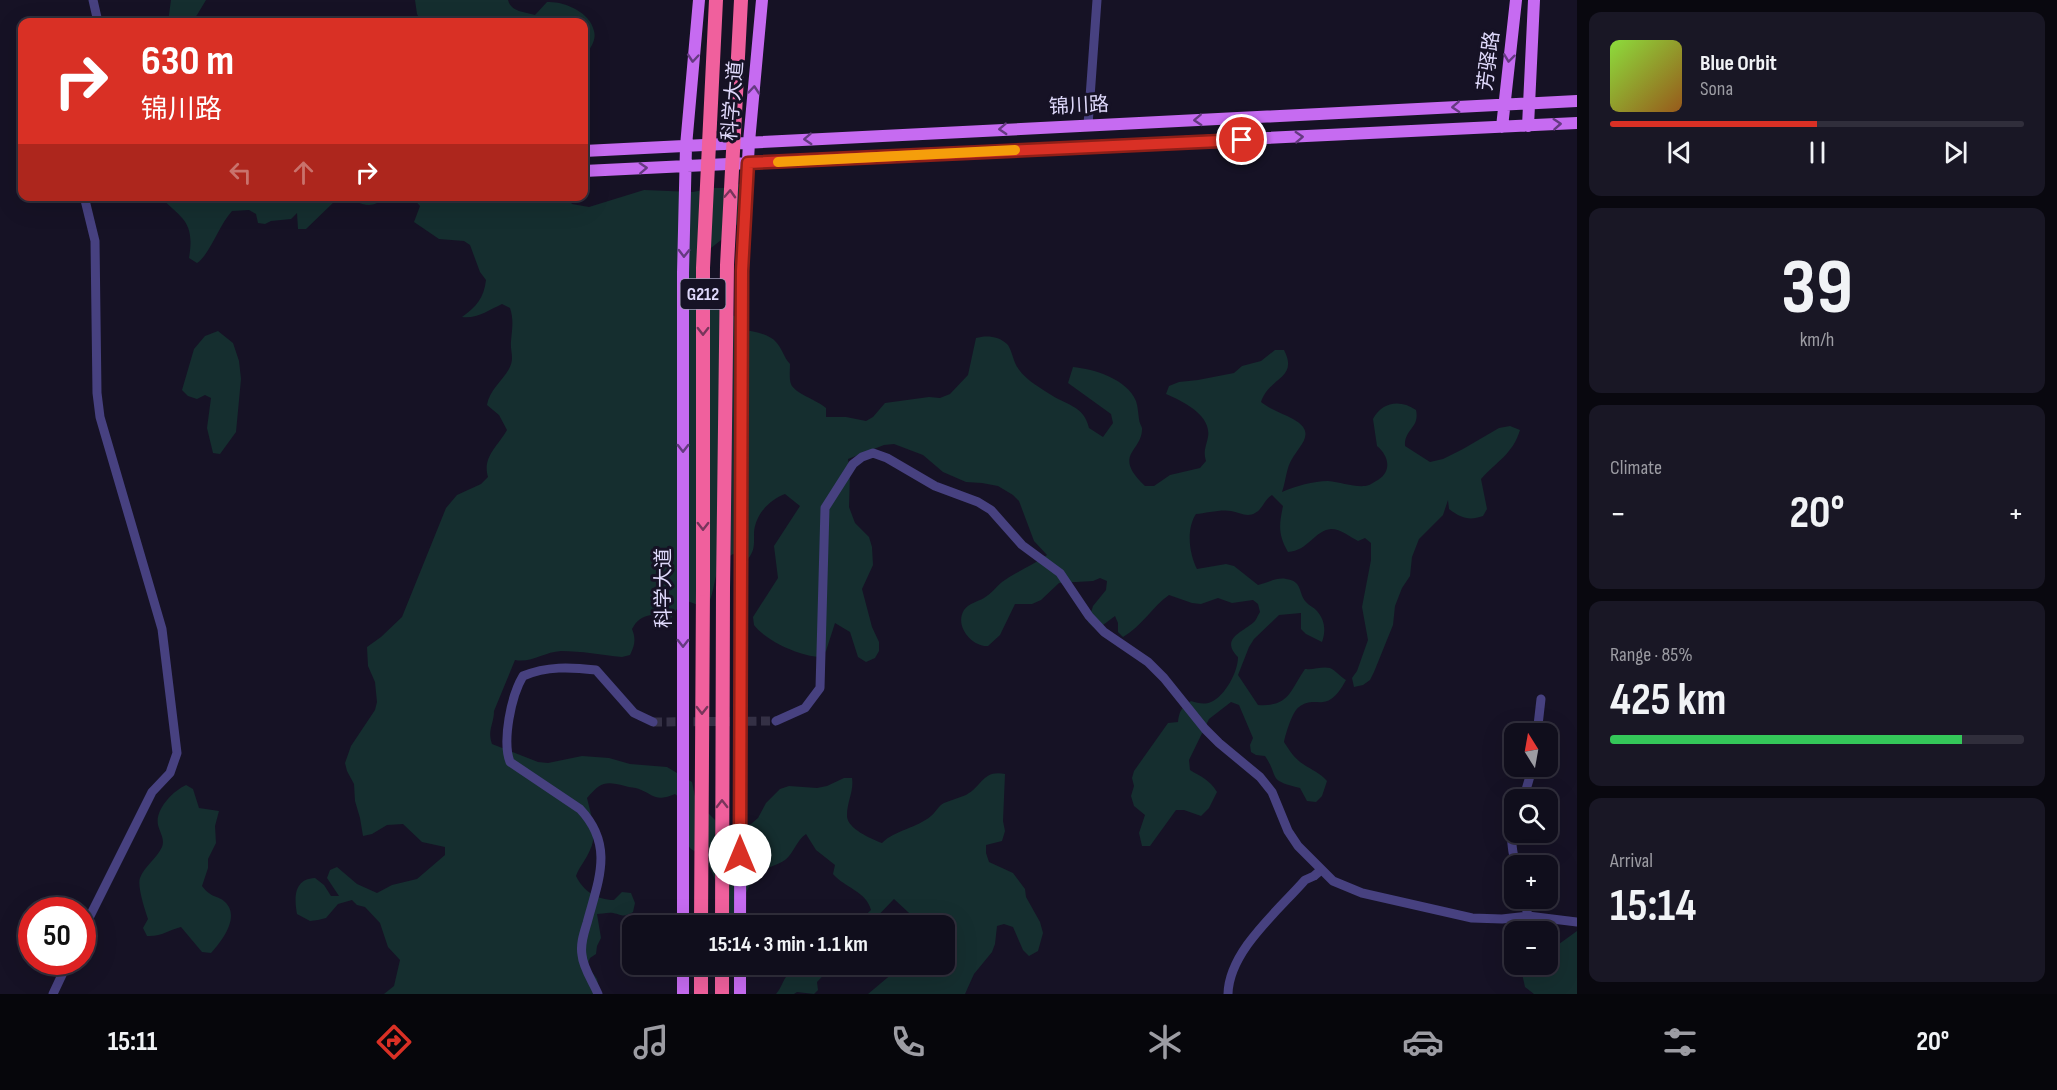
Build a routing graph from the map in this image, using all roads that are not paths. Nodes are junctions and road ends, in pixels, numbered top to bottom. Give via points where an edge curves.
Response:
1 (93, 0) edge
2 (699, 0) edge
3 (716, 0) edge
4 (741, 0) edge
5 (762, 0) edge
6 (1097, 0) edge
7 (1516, 0) edge
8 (1534, 0) edge
9 (97, 18) edge
10 (1577, 101) edge
11 (1529, 103) junction
12 (1503, 104) junction
13 (1577, 123) edge
14 (1088, 125) junction
15 (1528, 126) junction
16 (1502, 127) junction
17 (749, 142) junction
18 (686, 146) junction
19 (588, 151) edge
20 (748, 163) junction
21 (685, 166) junction
22 (588, 171) edge
23 (85, 201) edge
24 (1541, 699) dead end
25 (653, 722) tunnel mouth
26 (776, 722) tunnel mouth
27 (1539, 723) edge
28 (1321, 870) junction
29 (96, 904) edge
30 (1526, 909) edge
31 (683, 915) edge
32 (701, 915) edge
33 (722, 915) edge
34 (740, 915) edge
35 (1528, 916) junction
36 (1577, 922) edge
37 (62, 975) edge
38 (683, 975) edge
39 (701, 975) edge
40 (722, 975) edge
41 (740, 975) edge
42 (53, 994) edge
43 (597, 994) edge
44 (683, 994) edge
45 (701, 994) edge
46 (722, 994) edge
47 (740, 994) edge
48 (1228, 994) edge

1 - 9 street
2 -> 18 main road, 科学大道
3 -> 32 highway, 科学大道 / G212, bridge via 703,268
33 -> 4 highway, 科学大道 / G212, bridge via 727,265
17 -> 5 main road, 科学大道
6 - 14 street
7 -> 12 main road, 芳驿路
8 - 11 main road, 芳驿路
10 - 11 main road, 锦川路
11 - 12 main road, 锦川路
11 - 15 main road, 芳驿路
12 -> 14 main road, 锦川路
12 - 16 main road, 芳驿路
15 -> 13 main road, 锦川路
14 -> 17 main road, 锦川路
15 - 16 main road, 锦川路
20 -> 16 main road, 锦川路
17 - 18 main road, 锦川路
17 - 20 main road, 科学大道
18 - 19 main road, 锦川路
18 - 21 main road, 科学大道
20 - 21 main road, 锦川路
20 - 34 main road, 科学大道 via 742,271
22 -> 21 main road, 锦川路
21 -> 31 main road, 科学大道
23 - 29 street via 94,241 100,417 162,629 177,753 170,772 152,792
24 - 27 street
25 - 43 street via 634,713 596,670 564,667 523,676 506,739 510,762 580,809 599,842 603,862 582,941 582,956
26 - 28 street via 805,708 820,688 825,508 853,464 873,453 992,510 1022,545 1060,573 1104,632 1148,662 1219,744 1260,777 1272,792 1288,831
28 - 35 street via 1333,881 1362,893 1472,918
28 - 48 street via 1305,880 1252,936 1232,971
30 - 35 street
35 - 36 street
37 - 42 street
38 - 44 main road
39 - 45 highway
40 - 46 highway
41 - 47 main road

